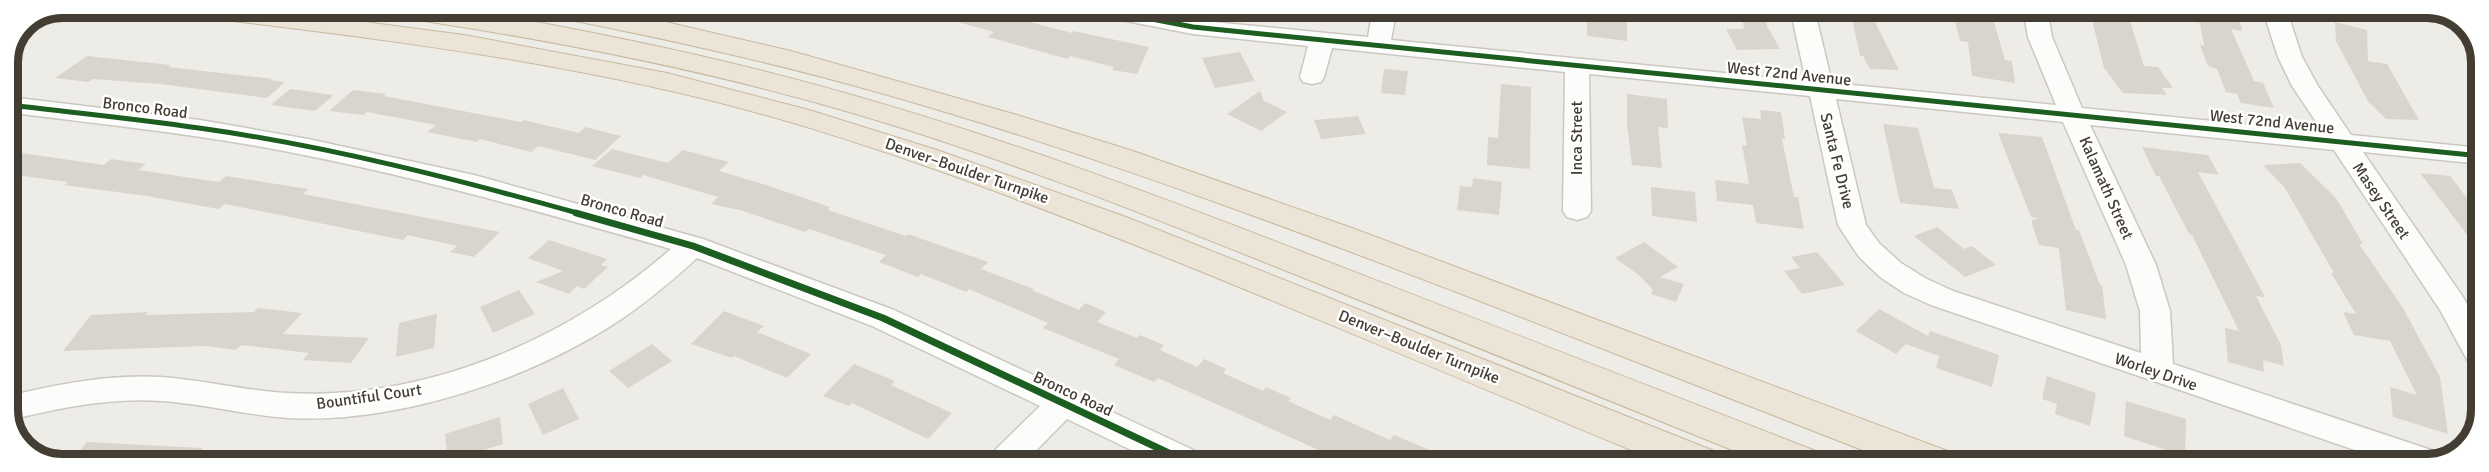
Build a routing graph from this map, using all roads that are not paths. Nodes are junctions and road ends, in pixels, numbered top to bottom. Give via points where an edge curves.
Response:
1 (277, 18) edge
2 (455, 18) edge
3 (604, 18) edge
4 (1182, 18) edge
5 (1383, 18) edge
6 (1804, 18) edge
7 (2037, 18) edge
8 (2277, 18) edge
9 (1322, 40) junction
10 (1378, 45) junction
11 (1577, 65) junction
12 (1312, 77) dead end
13 (1819, 91) junction
14 (18, 106) edge
15 (2073, 115) junction
16 (2342, 142) junction
17 (2471, 155) edge
18 (1576, 211) dead end
19 (693, 246) junction
20 (1887, 268) joint
21 (2471, 339) edge
22 (2158, 372) junction
23 (1062, 404) junction
24 (1787, 404) junction
25 (18, 406) edge
26 (1012, 454) edge
27 (1170, 454) edge
28 (1680, 454) edge
29 (1782, 454) edge
30 (1914, 454) edge
31 (1930, 454) edge
32 (2404, 454) edge

1 - 28 highway, Denver–Boulder Turnpike via 405,33 549,57 693,88 841,129 1078,210
2 - 29 highway via 654,53 929,126 1138,200
3 - 24 highway via 811,63 1051,133 1329,231
4 - 9 street, West 72nd Avenue
5 - 10 street
6 - 13 street, Santa Fe Drive
7 - 15 street, Kalamath Street via 2040,37
8 - 16 street, Masey Street via 2305,86
9 - 10 street, West 72nd Avenue
9 - 12 street
10 - 11 street, West 72nd Avenue
11 - 13 street, West 72nd Avenue
11 - 18 street, Inca Street
13 - 15 street, West 72nd Avenue
13 - 20 street, Santa Fe Drive via 1852,225
14 - 19 street, Bronco Road via 200,128 308,147 474,184
15 - 16 street, West 72nd Avenue
15 - 22 street, Kalamath Street via 2152,297
16 - 17 street, West 72nd Avenue
16 - 21 street, Masey Street
19 - 23 street, Bronco Road via 883,318
19 - 25 street, Bountiful Court via 630,298 585,326 494,369 438,386 382,398 307,406 142,389 83,394
20 - 22 street, Worley Drive via 1918,289
22 - 32 street, Worley Drive
23 - 26 street
23 - 27 street, Bronco Road
24 - 30 highway
24 - 31 highway

